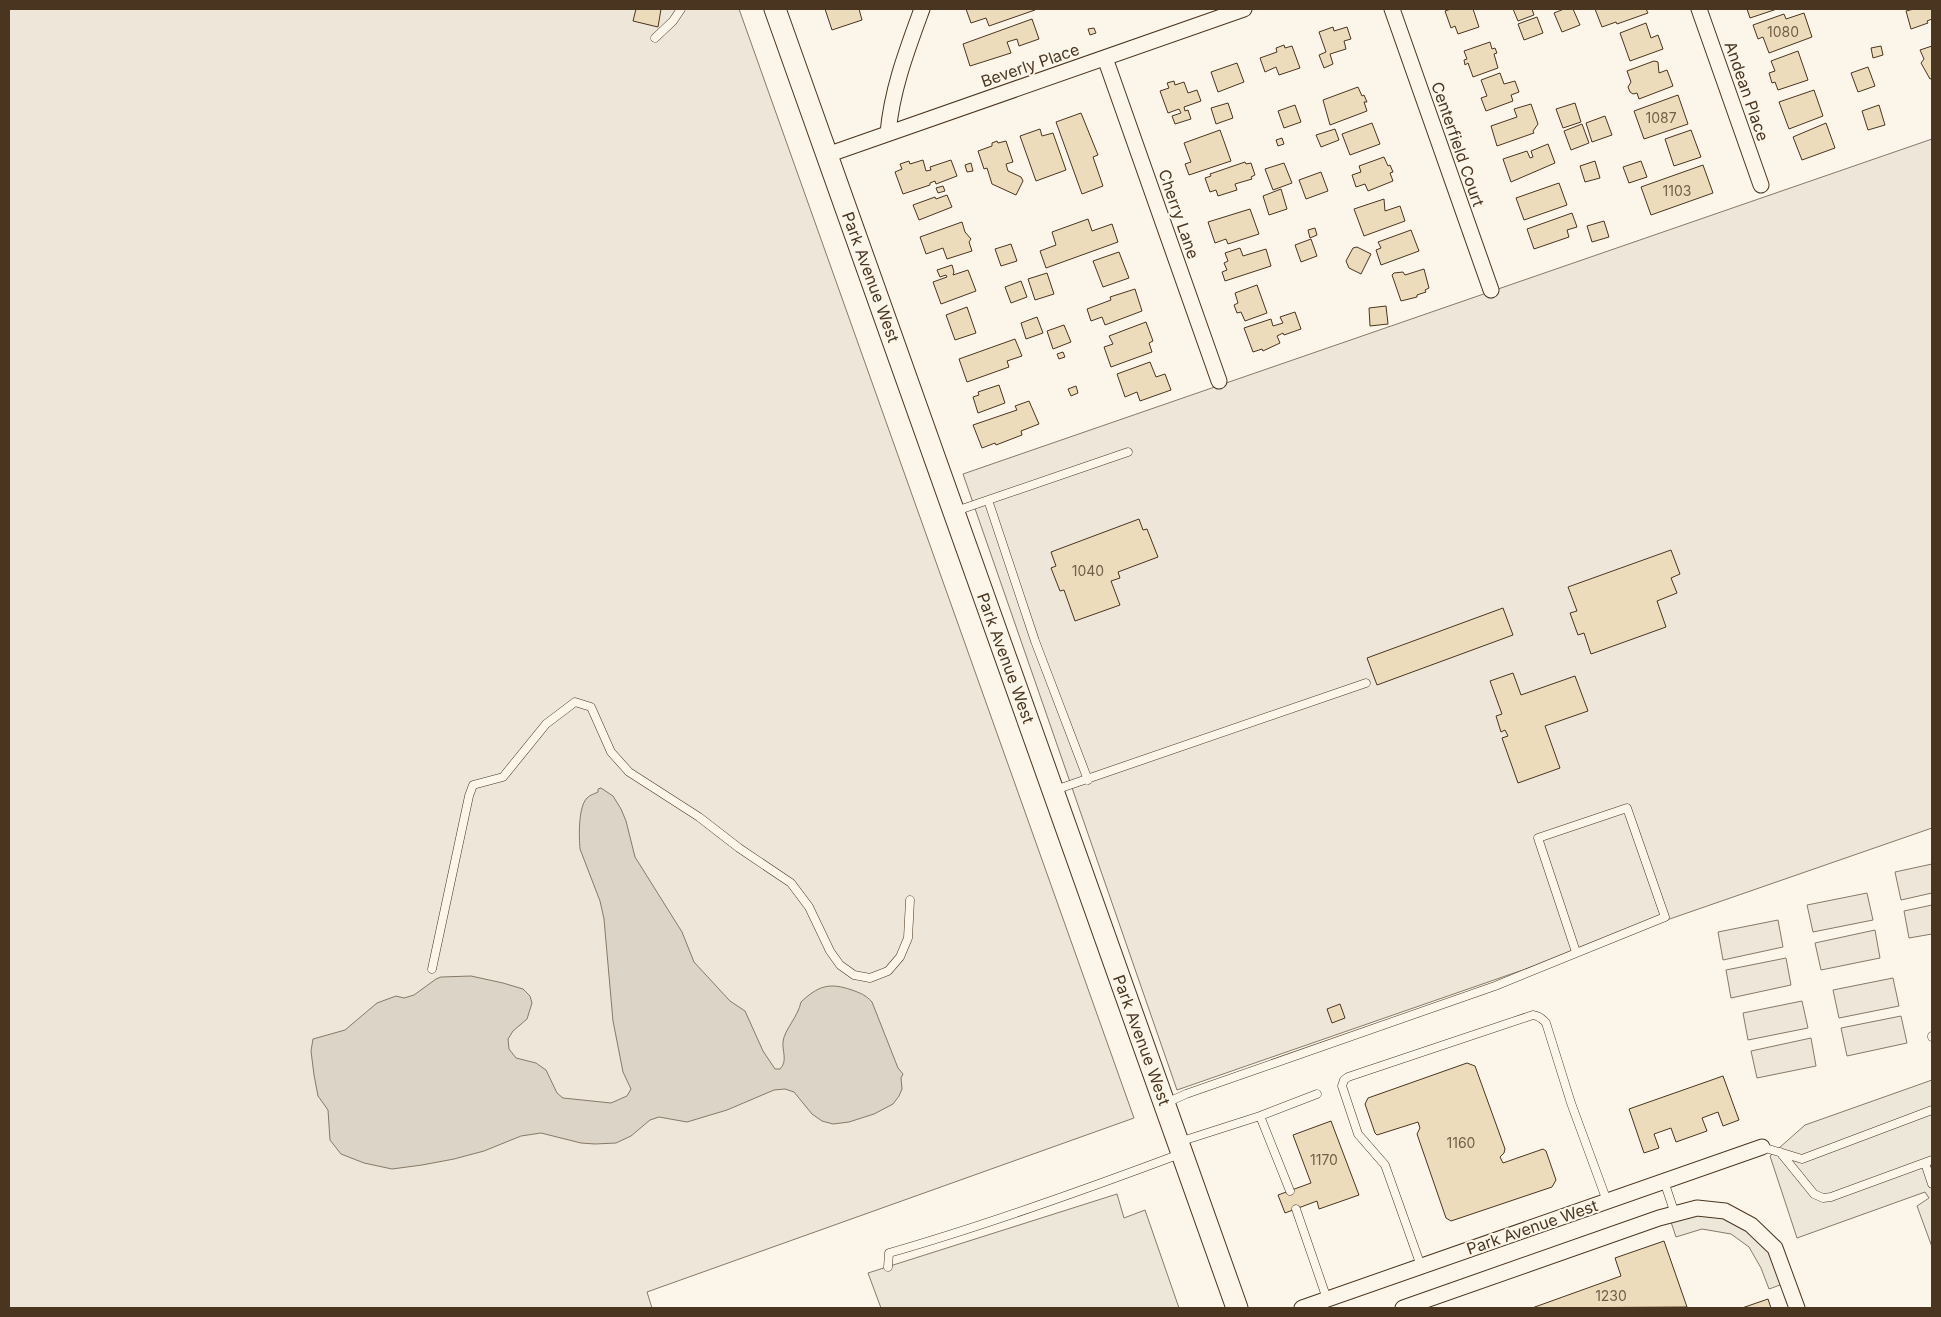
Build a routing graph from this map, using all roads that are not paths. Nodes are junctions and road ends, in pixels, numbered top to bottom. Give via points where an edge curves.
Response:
1 (680, 9) edge
2 (776, 9) edge
3 (922, 9) edge
4 (1244, 9) edge
5 (1392, 9) edge
6 (1699, 9) edge
7 (655, 38) dead end
8 (1105, 58) junction
9 (888, 133) junction
10 (827, 155) junction
11 (1761, 186) dead end
12 (1491, 290) dead end
13 (1219, 381) dead end
14 (1128, 452) dead end
15 (988, 500) junction
16 (954, 511) junction
17 (1366, 683) dead end
18 (1088, 780) junction
19 (1054, 791) junction
20 (910, 900) dead end
21 (1576, 952) junction
22 (432, 969) dead end
23 (1316, 1094) dead end
24 (1164, 1103) junction
25 (1932, 1110) edge
26 (1260, 1116) junction
27 (1762, 1147) joint
28 (1180, 1148) junction
29 (1780, 1152) junction
30 (1928, 1162) edge
31 (1664, 1181) junction
32 (1932, 1184) edge
33 (1290, 1191) dead end
34 (1607, 1201) junction
35 (1296, 1208) dead end
36 (1675, 1214) junction
37 (1421, 1266) junction
38 (888, 1267) dead end
39 (1327, 1300) junction
40 (1237, 1308) edge
41 (1302, 1308) edge
42 (1403, 1308) edge
43 (1797, 1308) edge

1 - 7 lane via 673,21
2 - 10 street, Park Avenue West
3 - 9 street via 899,74
4 - 8 street, Beverly Place
5 - 12 street, Centerfield Court
6 - 11 street, Andean Place
8 - 9 street, Beverly Place
8 - 13 street, Cherry Lane
9 - 10 street, Beverly Place
10 - 16 street, Park Avenue West
14 - 15 lane
15 - 16 lane
15 - 18 lane
16 - 19 street, Park Avenue West
17 - 18 lane
18 - 19 lane
19 - 24 street, Park Avenue West
20 - 22 lane via 908,938 900,957 888,971 870,978 854,975 840,965 830,951 809,907 791,883 686,808 629,772 611,752 590,707 575,702 546,724 503,777 473,785
21 - 21 lane via 1666,917 1627,808 1538,838
21 - 24 lane via 1495,986
23 - 26 lane
24 - 28 street, Park Avenue West
25 - 29 lane via 1802,1159
26 - 28 lane
26 - 33 lane
27 - 29 lane
27 - 31 street, Park Avenue West
28 - 38 lane via 1061,1198 889,1253
28 - 40 street, Park Avenue West
29 - 30 lane via 1814,1194 1823,1198
30 - 32 lane
31 - 34 street, Park Avenue West
31 - 36 lane
34 - 37 street, Park Avenue West
34 - 37 lane via 1543,1018 1533,1015 1348,1077 1342,1086 1353,1124 1385,1165
35 - 39 lane
36 - 42 street
36 - 43 street via 1697,1208 1725,1211 1751,1225 1775,1248
37 - 39 street, Park Avenue West
39 - 41 street, Park Avenue West

